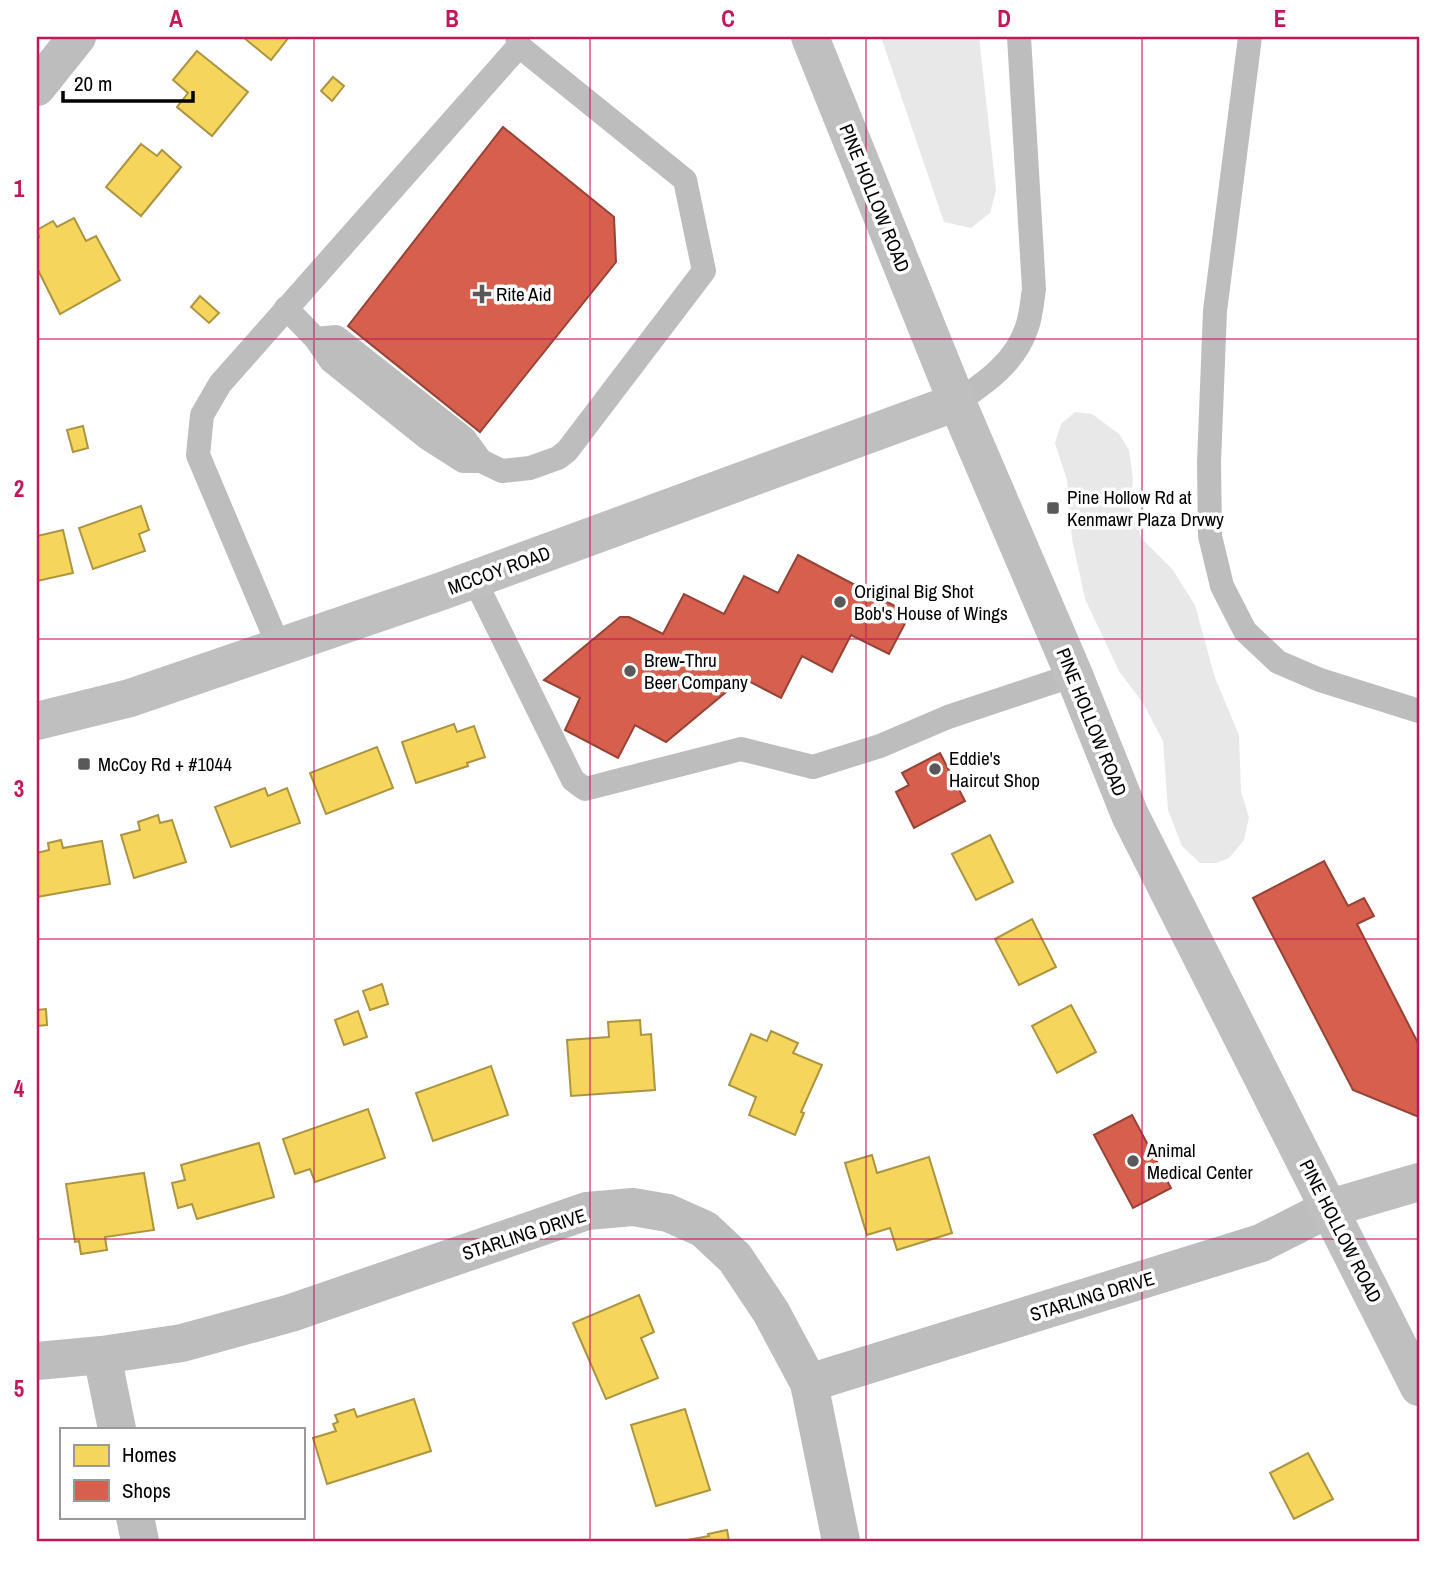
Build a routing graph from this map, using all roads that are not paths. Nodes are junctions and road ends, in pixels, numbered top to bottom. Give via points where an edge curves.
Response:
1 (77, 37) edge
2 (810, 37) edge
3 (831, 37) edge
4 (1019, 37) edge
5 (1250, 37) edge
6 (518, 41) edge
7 (37, 87) edge
8 (836, 102) junction
9 (286, 308) junction
10 (957, 402) junction
11 (474, 579) junction
12 (279, 647) junction
13 (1074, 675) junction
14 (1419, 712) edge
15 (37, 721) edge
16 (1419, 1182) edge
17 (1330, 1208) junction
18 (102, 1355) junction
19 (37, 1361) edge
20 (809, 1383) junction
21 (1419, 1387) edge
22 (117, 1428) edge
23 (135, 1518) edge
24 (140, 1541) edge
25 (841, 1541) edge

1 - 7 street
2 - 8 street, PINE HOLLOW ROAD
3 - 8 street
4 - 10 lane via 1034,289 1027,328 1009,359 988,381
5 - 14 lane via 1215,311 1210,536 1222,586 1245,631 1278,662
6 - 9 lane
6 - 9 lane via 685,180 704,271 567,451 530,468 502,471 481,461 463,461 331,361
8 - 10 street, PINE HOLLOW ROAD
9 - 12 lane via 220,384 202,415 198,455
10 - 11 street, MCCOY ROAD
10 - 13 street, PINE HOLLOW ROAD
11 - 12 street, MCCOY ROAD
11 - 13 lane via 573,779 585,789 741,749 813,767
12 - 15 street, MCCOY ROAD via 130,698
13 - 17 street, PINE HOLLOW ROAD via 1130,815
16 - 17 street
17 - 20 street, STARLING DRIVE via 1261,1243
17 - 21 street, PINE HOLLOW ROAD
18 - 19 street, STARLING DRIVE
18 - 20 street, STARLING DRIVE via 182,1343 279,1317 587,1211 633,1207 668,1213 704,1230 735,1258
18 - 22 street
20 - 25 street
23 - 24 street

